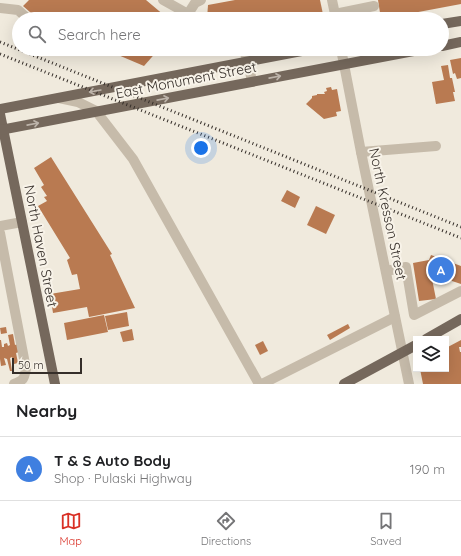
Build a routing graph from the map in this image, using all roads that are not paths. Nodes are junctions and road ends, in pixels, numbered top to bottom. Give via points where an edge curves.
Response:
1 (163, 0) edge
2 (201, 0) edge
3 (332, 0) edge
4 (374, 6) dead end
5 (0, 8) edge
6 (20, 12) edge
7 (185, 12) edge
8 (193, 12) edge
9 (334, 12) edge
10 (351, 12) edge
11 (461, 21) edge
12 (449, 23) edge
13 (461, 42) edge
14 (449, 45) edge
15 (246, 56) edge
16 (275, 56) edge
17 (342, 56) edge
18 (387, 56) edge
19 (248, 61) junction
20 (344, 64) junction
21 (252, 82) junction
22 (59, 98) junction
23 (0, 108) edge
24 (96, 112) junction
25 (0, 114) edge
26 (2, 130) edge
27 (436, 146) dead end
28 (361, 152) junction
29 (22, 222) junction
30 (0, 226) edge
31 (0, 233) edge
32 (386, 270) junction
33 (461, 291) edge
34 (395, 317) junction
35 (461, 318) edge
36 (431, 336) edge
37 (413, 347) edge
38 (403, 353) junction
39 (14, 384) edge
40 (55, 384) edge
41 (260, 384) edge
42 (344, 384) edge
43 (409, 384) edge

1 - 7 street
2 - 8 street via 195,3
3 - 9 street
4 - 10 street
5 - 6 street
11 - 12 main road
13 - 14 main road
15 - 19 street
16 - 19 main road, East Monument Street
17 - 20 street, North Kresson Street
18 - 20 main road, East Monument Street
19 - 21 street
19 -> 22 main road, East Monument Street
21 -> 20 main road, East Monument Street
20 - 28 street, North Kresson Street
24 -> 21 main road, East Monument Street
22 - 23 main road, East Monument Street
22 - 24 street via 78,102
26 -> 24 main road, East Monument Street
24 - 41 street via 133,159
25 - 26 main road, North Haven Street
26 - 29 main road, North Haven Street
27 - 28 street
28 - 32 street, North Kresson Street
29 - 30 street
29 - 40 main road, North Haven Street
31 - 39 street via 26,369 24,378
32 - 33 street via 406,267 414,315
32 - 34 street, North Kresson Street
34 - 38 street, North Kresson Street
34 - 41 street
35 - 36 main road
37 - 38 main road
38 - 42 main road
38 - 43 street, North Kresson Street

